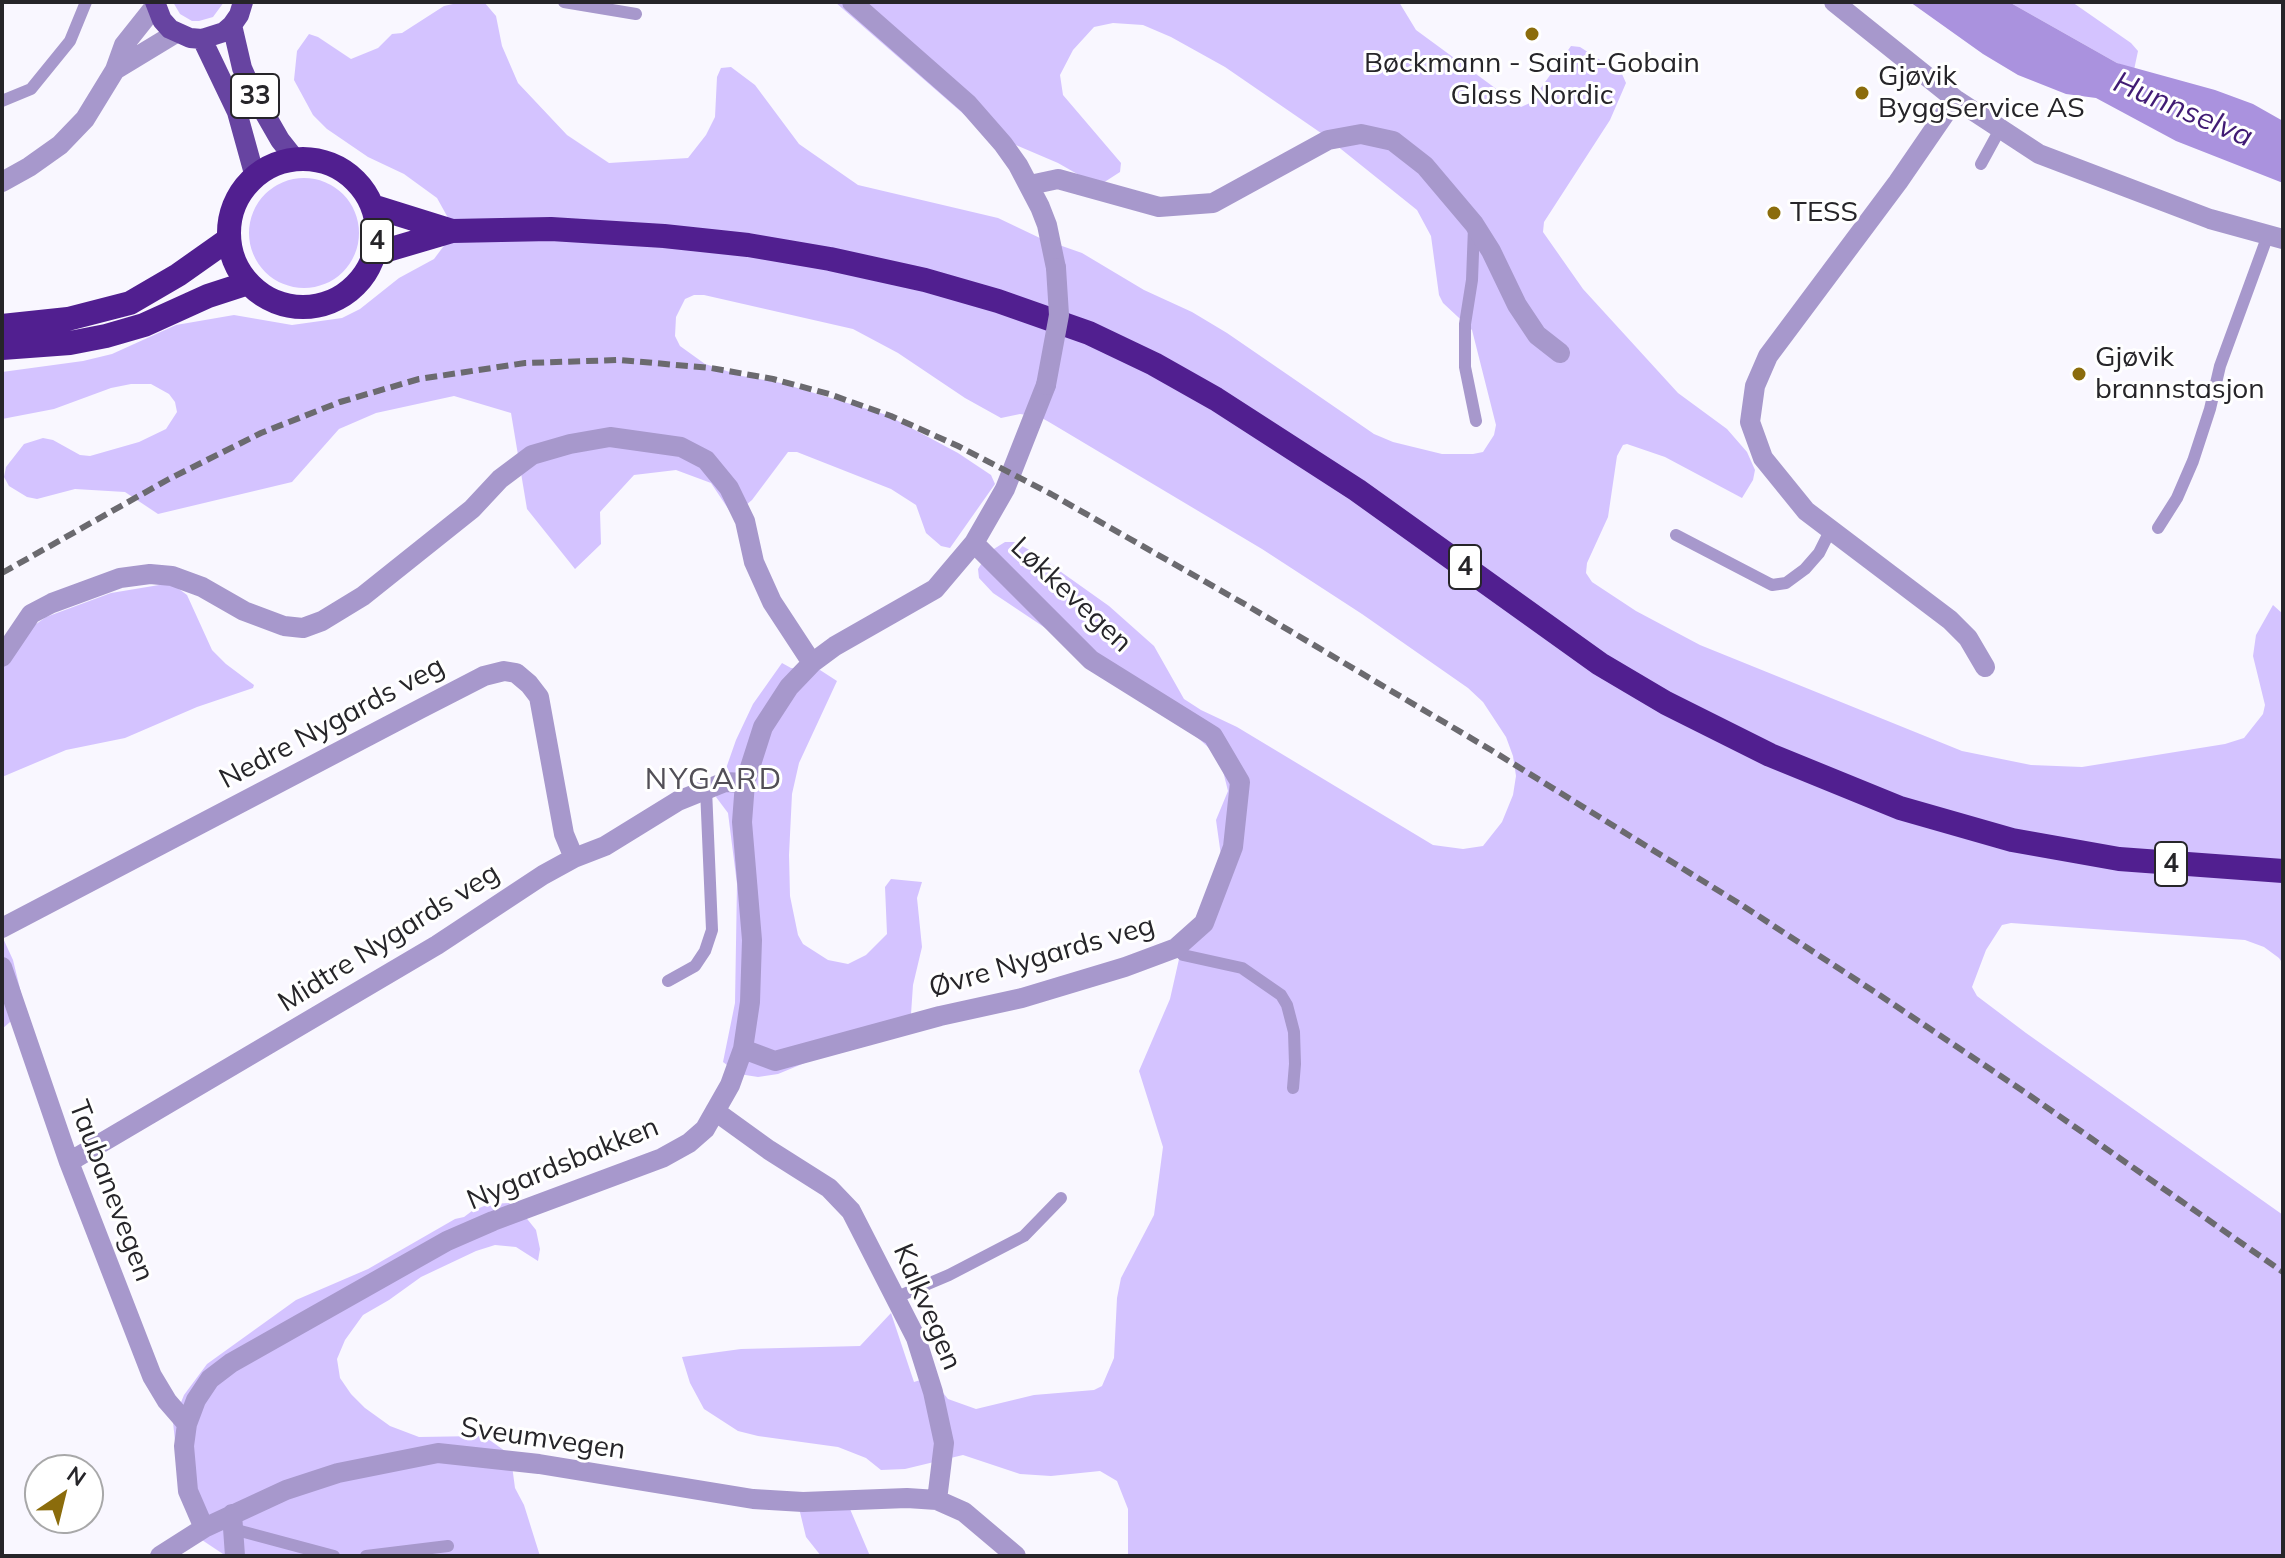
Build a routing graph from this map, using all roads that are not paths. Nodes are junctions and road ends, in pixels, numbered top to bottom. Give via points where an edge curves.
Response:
1 (86, 2) edge
2 (243, 2) edge
3 (564, 2) edge
4 (852, 2) edge
5 (1834, 2) edge
6 (155, 4) edge
7 (636, 14) dead end
8 (232, 25) junction
9 (176, 33) junction
10 (202, 39) junction
11 (115, 70) junction
12 (1955, 99) junction
13 (2, 101) edge
14 (1999, 131) junction
15 (295, 159) junction
16 (1981, 164) dead end
17 (255, 177) junction
18 (2, 182) edge
19 (1030, 185) junction
20 (372, 206) junction
21 (1474, 224) junction
22 (452, 231) junction
23 (2275, 237) edge
24 (229, 239) junction
25 (374, 254) junction
26 (248, 283) junction
27 (2, 326) edge
28 (2, 348) edge
29 (1560, 353) dead end
30 (1476, 421) dead end
31 (2158, 528) dead end
32 (1830, 531) junction
33 (1676, 535) dead end
34 (974, 543) junction
35 (2, 657) edge
36 (812, 663) junction
37 (1985, 667) dead end
38 (1213, 736) joint
39 (745, 783) junction
40 (706, 789) junction
41 (574, 858) junction
42 (2283, 871) edge
43 (2, 928) edge
44 (1176, 948) junction
45 (2, 967) edge
46 (668, 981) dead end
47 (743, 1049) junction
48 (1293, 1088) dead end
49 (715, 1111) junction
50 (69, 1162) junction
51 (1061, 1198) dead end
52 (897, 1297) junction
53 (187, 1424) junction
54 (937, 1500) junction
55 (232, 1521) junction
56 (204, 1528) junction
57 (448, 1546) dead end
58 (160, 1556) edge
59 (235, 1556) edge
60 (334, 1556) edge
61 (366, 1556) edge
62 (1016, 1556) edge

1 - 13 lane via 70,41 31,89
2 - 8 main road
3 - 7 lane
4 - 19 street, Nygardsbakken via 968,104
5 - 12 street
6 - 9 main road
6 - 11 street via 124,45
8 - 10 main road, 33
8 - 15 main road, 33 via 253,93
9 - 10 main road
9 - 11 street
10 - 17 main road, 33 via 237,112
11 - 18 street via 85,119 60,145
12 - 14 street
12 - 32 street via 1776,344 1755,386 1750,422 1763,458 1806,511
14 - 16 lane
14 - 23 street via 2039,154 2138,193
15 - 17 highway
15 - 20 highway, 4 via 333,165 363,189
17 - 24 highway via 237,199
19 - 21 street via 1058,179 1159,207 1213,203 1328,140 1361,134 1393,141 1425,166
19 - 34 street, Nygardsbakken, bridge via 1047,225 1059,315 1046,385 1005,489
20 - 22 highway, 4
20 - 25 highway, 4 via 378,238
21 - 29 street via 1537,335
21 - 30 lane via 1465,367
22 - 25 highway, 4
22 - 42 highway, 4 via 583,231 748,245 925,280 1049,318 1154,364 1257,423 1600,664 1770,755 1900,808 2012,840 2119,859
23 - 31 lane via 2220,366 2193,461
24 - 26 highway
24 - 27 highway via 130,303 68,319
25 - 26 highway, 4 via 350,291 330,302 286,305
26 - 28 highway via 106,336
32 - 33 lane via 1805,569 1786,583 1772,585
32 - 37 street via 1950,620
34 - 36 street, Nygardsbakken via 935,589
34 - 38 street, Løkkevegen via 1091,660
35 - 36 street via 31,614 41,608 120,578 150,574 172,576 244,611 303,628 363,596 532,455 610,437 681,447 706,460 729,488 772,602
36 - 39 street, Nygardsbakken via 763,727
38 - 44 street, Øvre Nygards veg via 1240,782 1233,847 1204,923
39 - 40 street, Midtre Nygards veg via 725,782
39 - 47 street, Nygardsbakken via 742,822 752,940
40 - 41 street, Midtre Nygards veg
40 - 46 lane via 712,930 695,966
41 - 43 street, Nedre Nygards veg via 564,834 539,697 516,673 504,671 484,676
41 - 50 street, Midtre Nygards veg
44 - 47 street, Øvre Nygards veg via 1022,998 775,1061
44 - 48 lane via 1183,955 1242,968 1281,995 1294,1032
45 - 50 street, Taubanevegen
47 - 49 street, Nygardsbakken
49 - 52 street, Kalkvegen via 829,1188 851,1211
49 - 53 street, Nygardsbakken via 705,1129 662,1158 447,1241 231,1363 210,1379
50 - 53 street, Taubanevegen via 152,1376
51 - 52 lane via 1024,1236
52 - 54 street, Kalkvegen via 916,1338 944,1443
53 - 56 street, Nygardsbakken via 184,1467
54 - 55 street, Sveumvegen via 753,1499 438,1453 338,1473 286,1490
54 - 62 street via 964,1512
55 - 56 street, Sveumvegen
55 - 59 street
55 - 60 lane
56 - 58 street, Sveumvegen
57 - 61 lane

